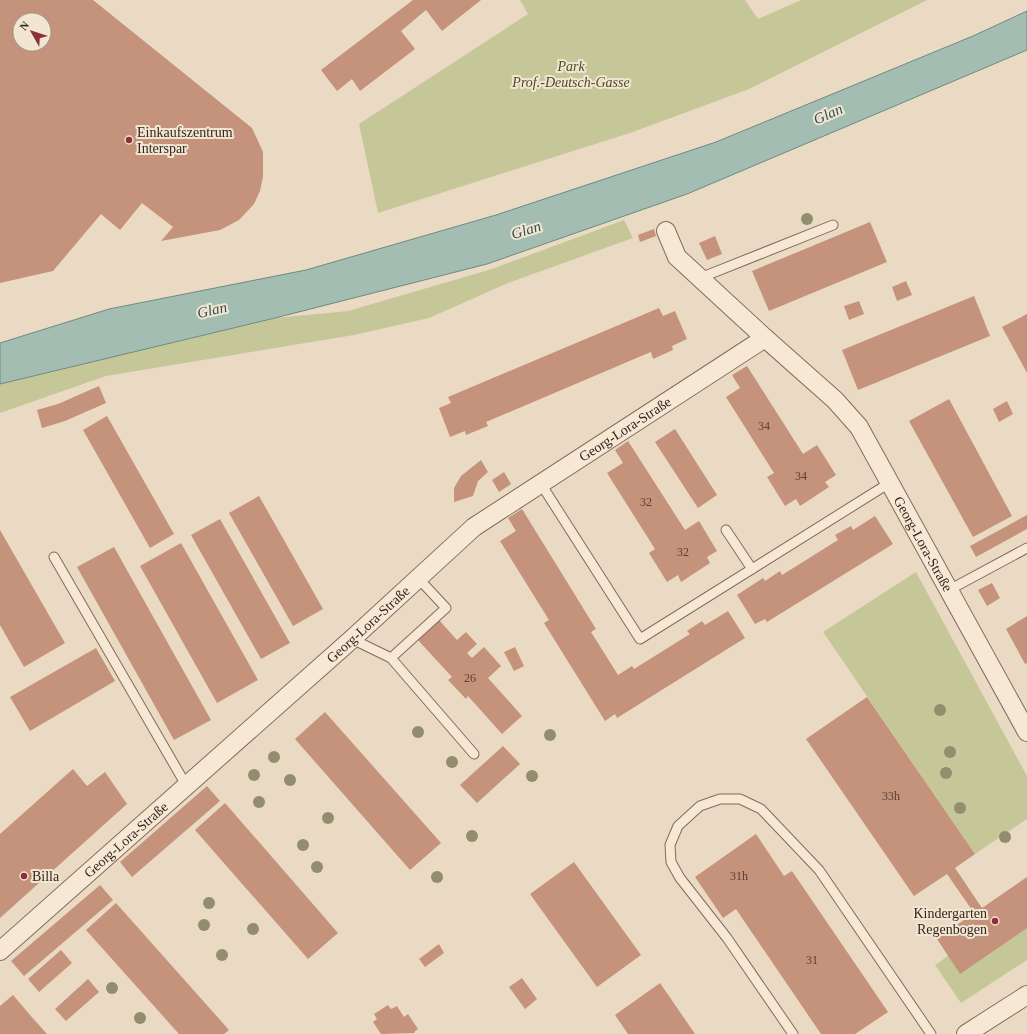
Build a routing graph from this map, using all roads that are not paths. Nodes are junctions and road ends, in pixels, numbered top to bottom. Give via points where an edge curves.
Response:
1 (833, 225) dead end
2 (666, 231) dead end
3 (700, 278) junction
4 (765, 338) junction
5 (890, 482) junction
6 (541, 484) junction
7 (726, 530) dead end
8 (1027, 548) edge
9 (54, 557) dead end
10 (752, 569) junction
11 (418, 578) junction
12 (949, 590) junction
13 (352, 639) junction
14 (390, 658) junction
15 (1027, 732) edge
16 (474, 754) dead end
17 (186, 786) junction
18 (0, 951) edge
19 (1027, 995) edge
20 (793, 1034) edge
21 (931, 1034) edge
22 (966, 1034) edge

1 - 3 lane
2 - 3 street, Georg-Lora-Straße via 677,257
3 - 4 street, Georg-Lora-Straße
4 - 5 street, Georg-Lora-Straße via 848,412
4 - 6 street, Georg-Lora-Straße
5 - 10 lane
5 - 12 street, Georg-Lora-Straße
6 - 10 lane via 640,639
6 - 11 street, Georg-Lora-Straße via 474,527
7 - 10 lane
8 - 12 lane
9 - 17 lane
11 - 13 street, Georg-Lora-Straße
11 - 14 lane via 446,608
12 - 15 street, Georg-Lora-Straße
13 - 14 lane
13 - 17 street, Georg-Lora-Straße
14 - 16 lane
17 - 18 street, Georg-Lora-Straße
19 - 22 street
20 - 21 lane via 671,862 670,845 678,826 700,806 720,799 740,799 761,809 819,870

